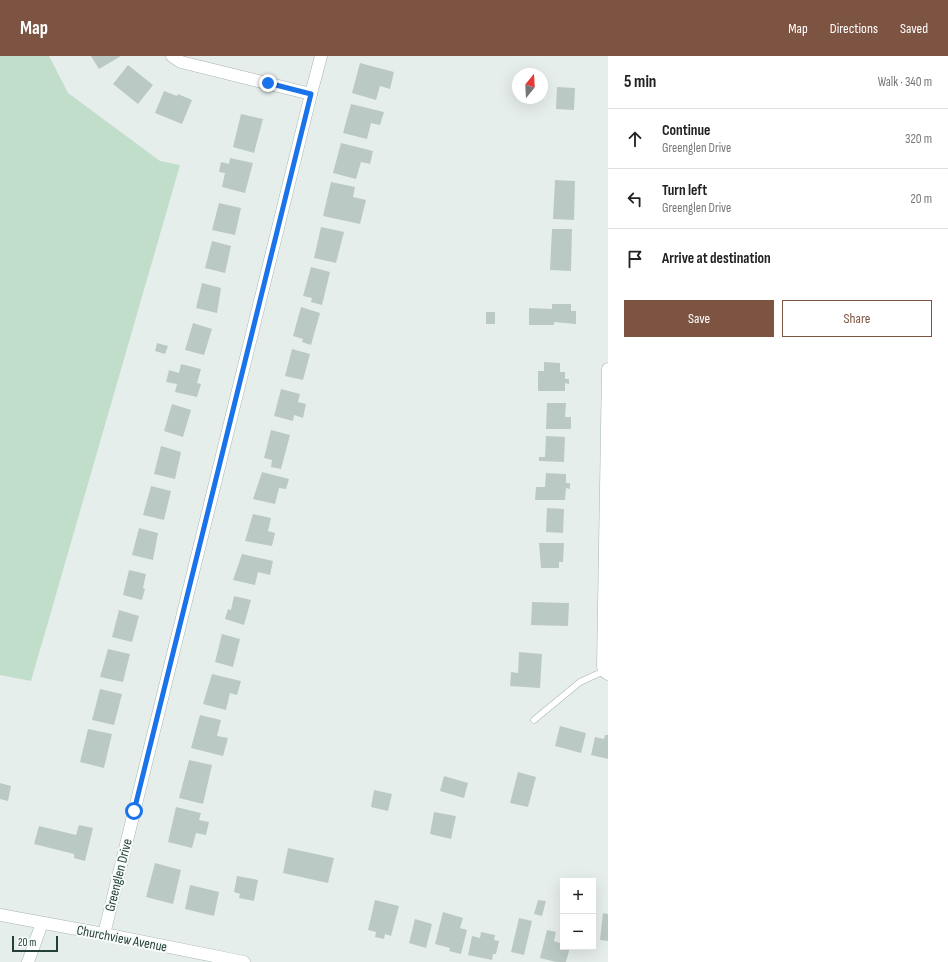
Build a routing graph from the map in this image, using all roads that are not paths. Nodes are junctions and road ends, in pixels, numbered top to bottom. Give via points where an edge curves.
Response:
1 (172, 56) edge
2 (321, 56) edge
3 (311, 94) junction
4 (608, 368) edge
5 (606, 672) edge
6 (534, 720) dead end
7 (0, 915) edge
8 (42, 924) junction
9 (104, 934) junction
10 (28, 962) edge
11 (244, 962) edge

1 - 3 street via 181,62
2 - 3 street, Greenglen Drive
3 - 9 street, Greenglen Drive
4 - 5 street
5 - 6 lane via 580,682
7 - 8 street, Churchview Avenue
8 - 9 street, Churchview Avenue
8 - 10 street
9 - 11 street, Churchview Avenue

